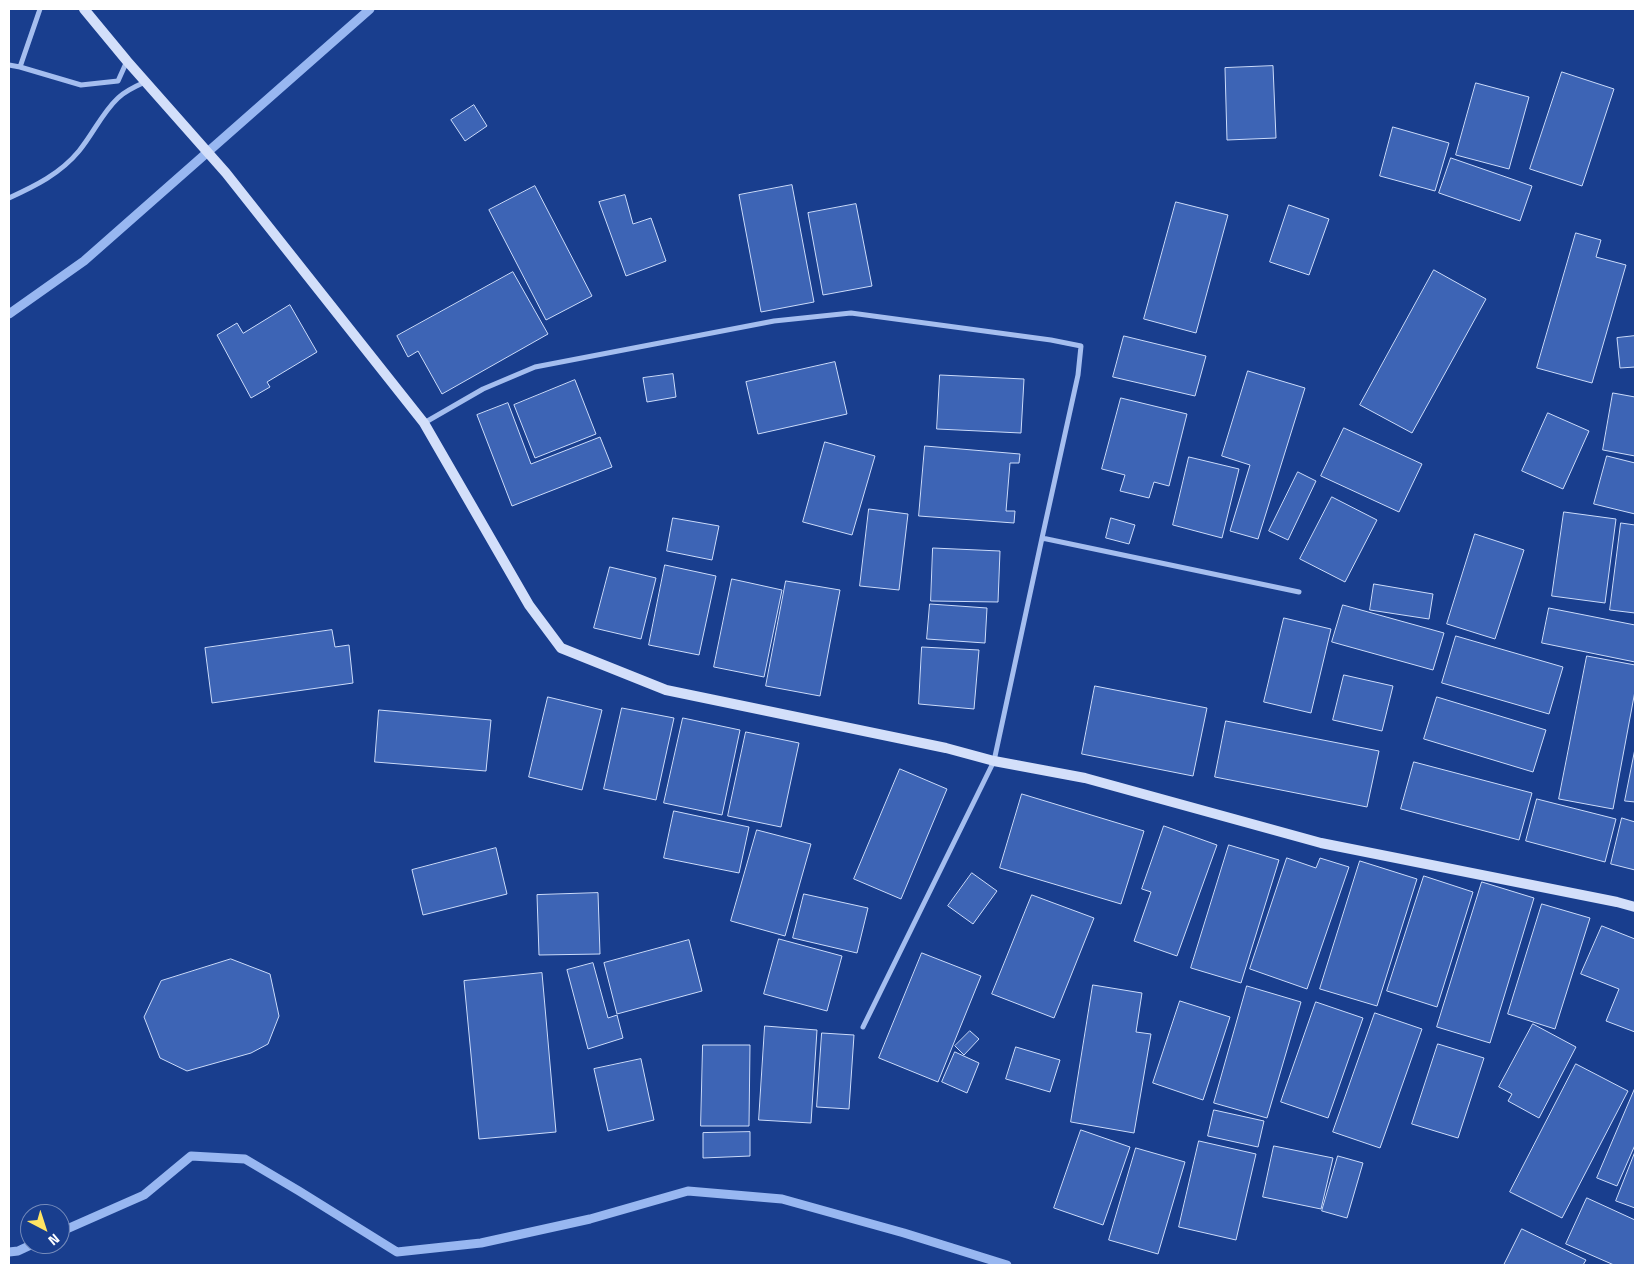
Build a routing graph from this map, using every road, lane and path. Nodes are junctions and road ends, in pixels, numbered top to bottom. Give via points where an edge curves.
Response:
1 (40, 9) edge
2 (84, 9) edge
3 (127, 61) junction
4 (9, 65) edge
5 (20, 66) junction
6 (145, 82) junction
7 (9, 198) edge
8 (424, 424) junction
9 (1042, 538) junction
10 (1299, 592) dead end
11 (994, 761) junction
12 (1635, 907) edge
13 (863, 1027) dead end

1 - 5 street
2 - 3 street
3 - 5 street via 118,81 81,85
3 - 6 street
4 - 5 street
6 - 7 street via 119,96 78,152 61,168 42,183
6 - 8 street via 226,173
8 - 9 street via 483,389 535,367 774,321 850,313 1073,344 1081,346 1078,375
8 - 11 street via 529,605 561,648 666,690
9 - 10 street
9 - 11 street
11 - 12 street via 1085,778 1321,843
11 - 13 street

